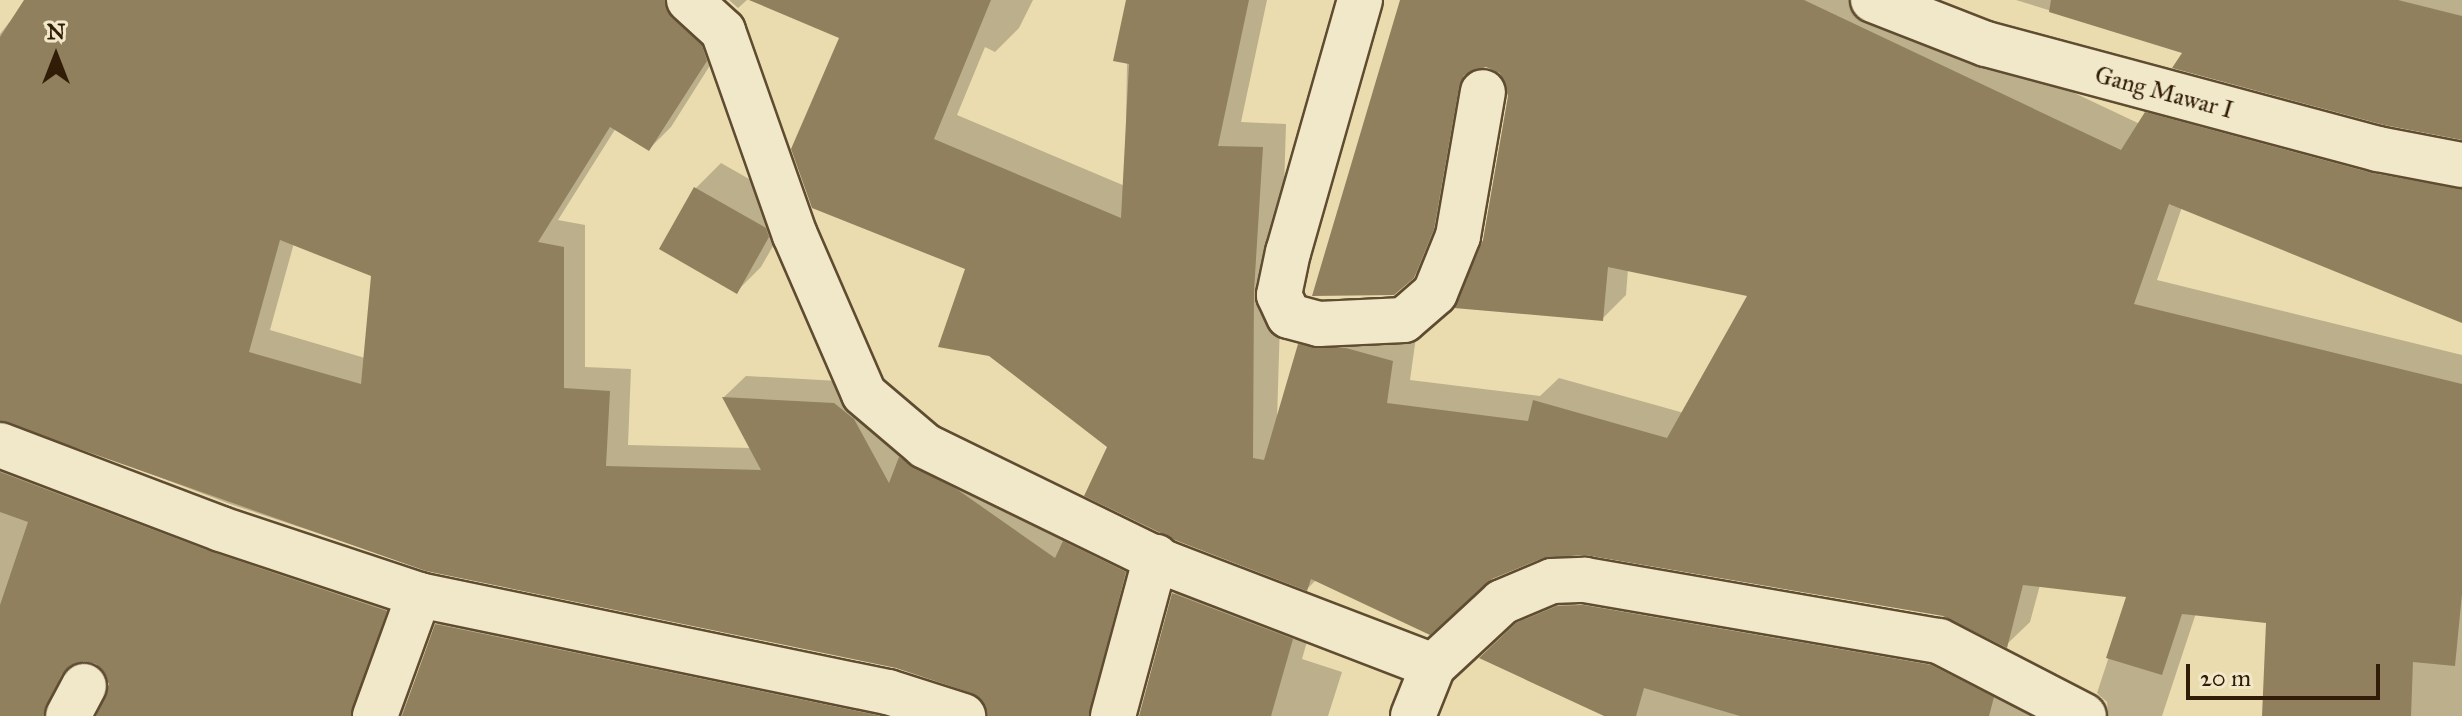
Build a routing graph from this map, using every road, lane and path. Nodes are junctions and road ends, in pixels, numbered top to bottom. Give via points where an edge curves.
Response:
1 (689, 0) edge
2 (1360, 0) edge
3 (1873, 0) edge
4 (1483, 92) dead end
5 (2462, 165) edge
6 (0, 445) edge
7 (1156, 557) junction
8 (419, 595) junction
9 (1433, 666) junction
10 (375, 716) edge
11 (963, 716) edge
12 (1113, 716) edge
13 (1413, 716) edge
14 (2084, 716) edge

1 - 7 street via 723,31 795,235 864,394 925,446
2 - 4 street via 1288,252 1279,295 1289,316 1319,324 1404,320 1435,293 1458,236
3 - 5 street, Gang Mawar I via 2001,48 2378,149
6 - 8 street via 221,529
7 - 9 street
7 - 12 street
8 - 10 street
8 - 11 street via 888,692
9 - 13 street
9 - 14 street via 1502,602 1552,581 1585,580 1939,641

